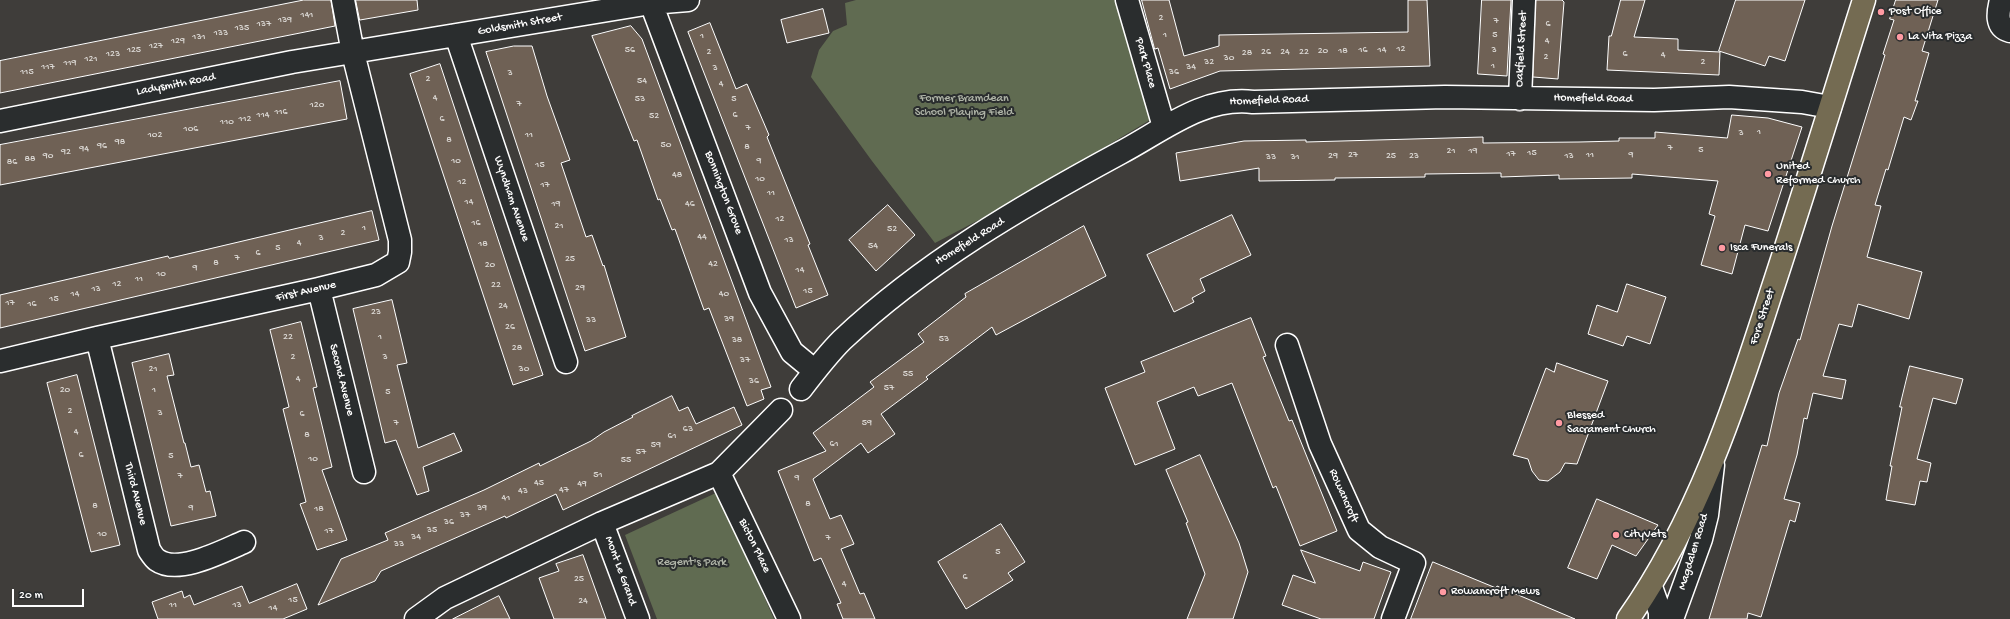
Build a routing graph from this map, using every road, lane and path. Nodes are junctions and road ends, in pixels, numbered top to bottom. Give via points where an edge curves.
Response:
1 (344, 0) edge
2 (688, 0) edge
3 (1127, 0) edge
4 (1524, 0) edge
5 (1864, 0) edge
6 (2001, 0) edge
7 (651, 2) junction
8 (566, 8) edge
9 (2010, 31) edge
10 (456, 35) junction
11 (353, 53) junction
12 (1520, 99) junction
13 (1830, 107) junction
14 (0, 120) edge
15 (1164, 127) junction
16 (319, 290) junction
17 (97, 338) junction
18 (1287, 345) dead end
19 (0, 362) edge
20 (566, 362) dead end
21 (815, 371) junction
22 (801, 389) dead end
23 (781, 410) dead end
24 (1714, 460) junction
25 (364, 472) dead end
26 (719, 473) junction
27 (602, 523) junction
28 (244, 542) dead end
29 (1651, 587) junction
30 (416, 619) edge
31 (638, 619) edge
32 (789, 619) edge
33 (1393, 619) edge
34 (1628, 619) edge
35 (1660, 619) edge
36 (1672, 619) edge

1 - 11 street, First Avenue
2 - 7 street, Goldsmith Street
3 - 15 street, Park Place
4 - 12 street, Oakfield Street
5 - 13 main road, Fore Street
6 - 9 street via 1998,13 2000,24 2004,30
7 - 8 street, Goldsmith Street
7 - 21 street, Bonnington Grove via 760,293 792,352
8 - 10 street, Goldsmith Street
10 - 11 street, Goldsmith Street
10 - 20 street, Wyndham Avenue
11 - 14 street, Ladysmith Road via 292,62
11 - 16 street, First Avenue via 400,240 400,252 398,262 376,275
12 - 13 street, Homefield Road via 1654,100 1729,97 1802,102
12 - 15 street, Homefield Road via 1253,102 1237,100 1210,106
13 - 24 main road, Fore Street via 1766,310
15 - 21 street, Homefield Road via 942,258 841,341
16 - 17 street, First Avenue
16 - 25 street, Second Avenue
17 - 19 street, First Avenue
17 - 28 street, Third Avenue via 149,550 157,560 188,564
18 - 33 street, Rowancroft via 1320,444 1359,530 1380,547 1414,563
21 - 22 street, Homefield Road
23 - 26 street
24 - 29 main road, Fore Street
24 - 36 street, Magdalen Road via 1707,515
26 - 27 street
26 - 32 street, Bicton Place
27 - 30 street via 444,598
27 - 31 street, Mont Le Grand
29 - 34 main road, Fore Street
29 - 35 street

